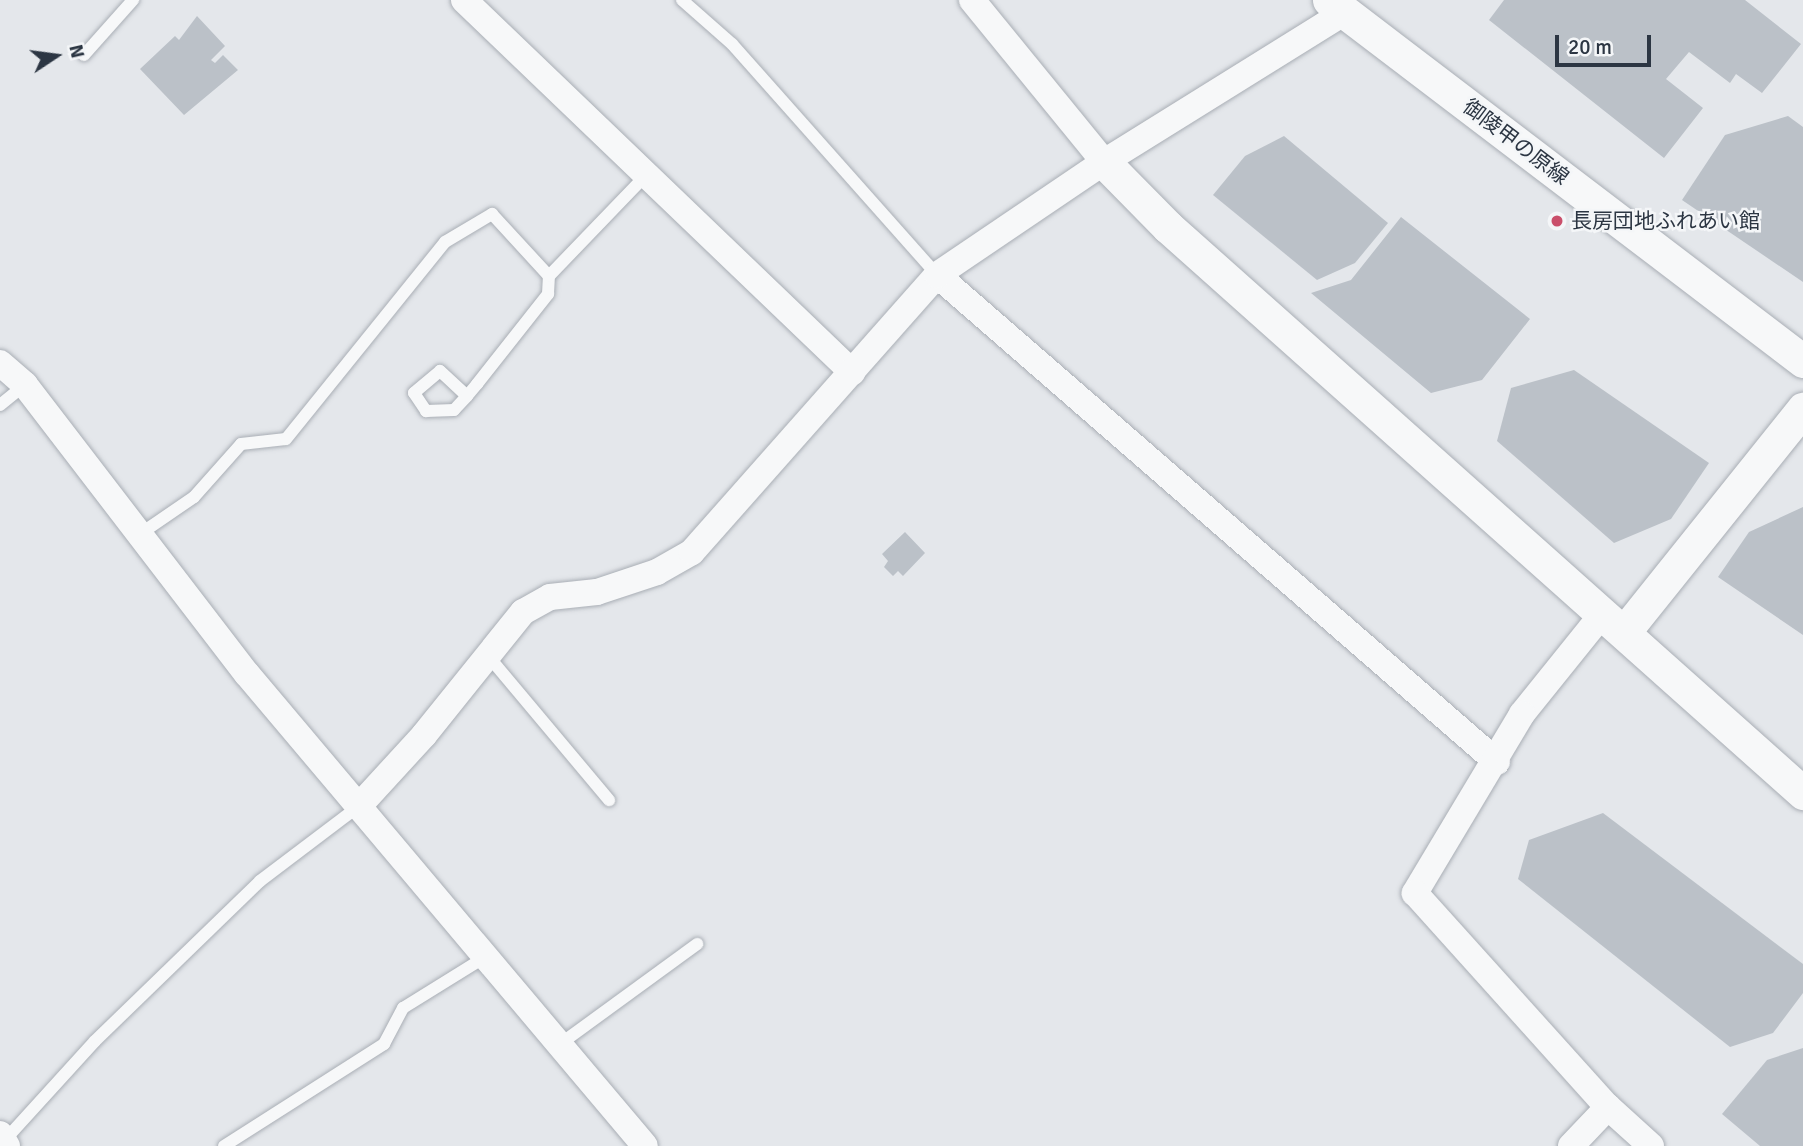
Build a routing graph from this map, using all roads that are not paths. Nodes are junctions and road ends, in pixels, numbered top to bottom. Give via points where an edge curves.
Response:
1 (133, 0) edge
2 (464, 0) edge
3 (682, 0) edge
4 (972, 0) edge
5 (1346, 4) edge
6 (84, 55) dead end
7 (1104, 162) junction
8 (647, 174) junction
9 (937, 275) junction
10 (549, 276) junction
11 (1803, 361) edge
12 (0, 363) edge
13 (852, 372) junction
14 (25, 385) junction
15 (467, 396) dead end
16 (0, 405) edge
17 (1803, 409) edge
18 (140, 534) junction
19 (1614, 621) junction
20 (489, 657) junction
21 (1497, 762) junction
22 (1803, 793) edge
23 (609, 800) dead end
24 (359, 806) junction
25 (697, 944) dead end
26 (487, 956) junction
27 (560, 1044) junction
28 (1608, 1107) junction
29 (4, 1140) edge
30 (225, 1146) edge
31 (645, 1146) edge
32 (1571, 1146) edge
33 (1651, 1146) edge

1 - 6 lane
2 - 8 street
3 - 9 lane via 732,44
4 - 7 street
5 - 7 street
5 - 11 street, 御陵甲の原線
7 - 9 street
7 - 19 street via 1168,227
8 - 10 lane
8 - 13 street
9 - 13 street
9 - 21 street
10 - 15 lane via 548,295
10 - 18 lane via 492,214 444,242 286,439 241,444 194,497
12 - 14 street
13 - 20 street via 692,552 657,572 597,592 550,597 523,612
14 - 16 lane
14 - 18 street
17 - 19 street
18 - 24 street via 247,674
19 - 21 street via 1522,714
19 - 22 street
20 - 23 lane
20 - 24 street
21 - 28 street via 1415,893
24 - 26 street
24 - 29 lane via 260,881 85,1051
25 - 27 lane
26 - 27 street
26 - 30 lane via 403,1008 384,1044
27 - 31 street
28 - 32 street
28 - 33 street

